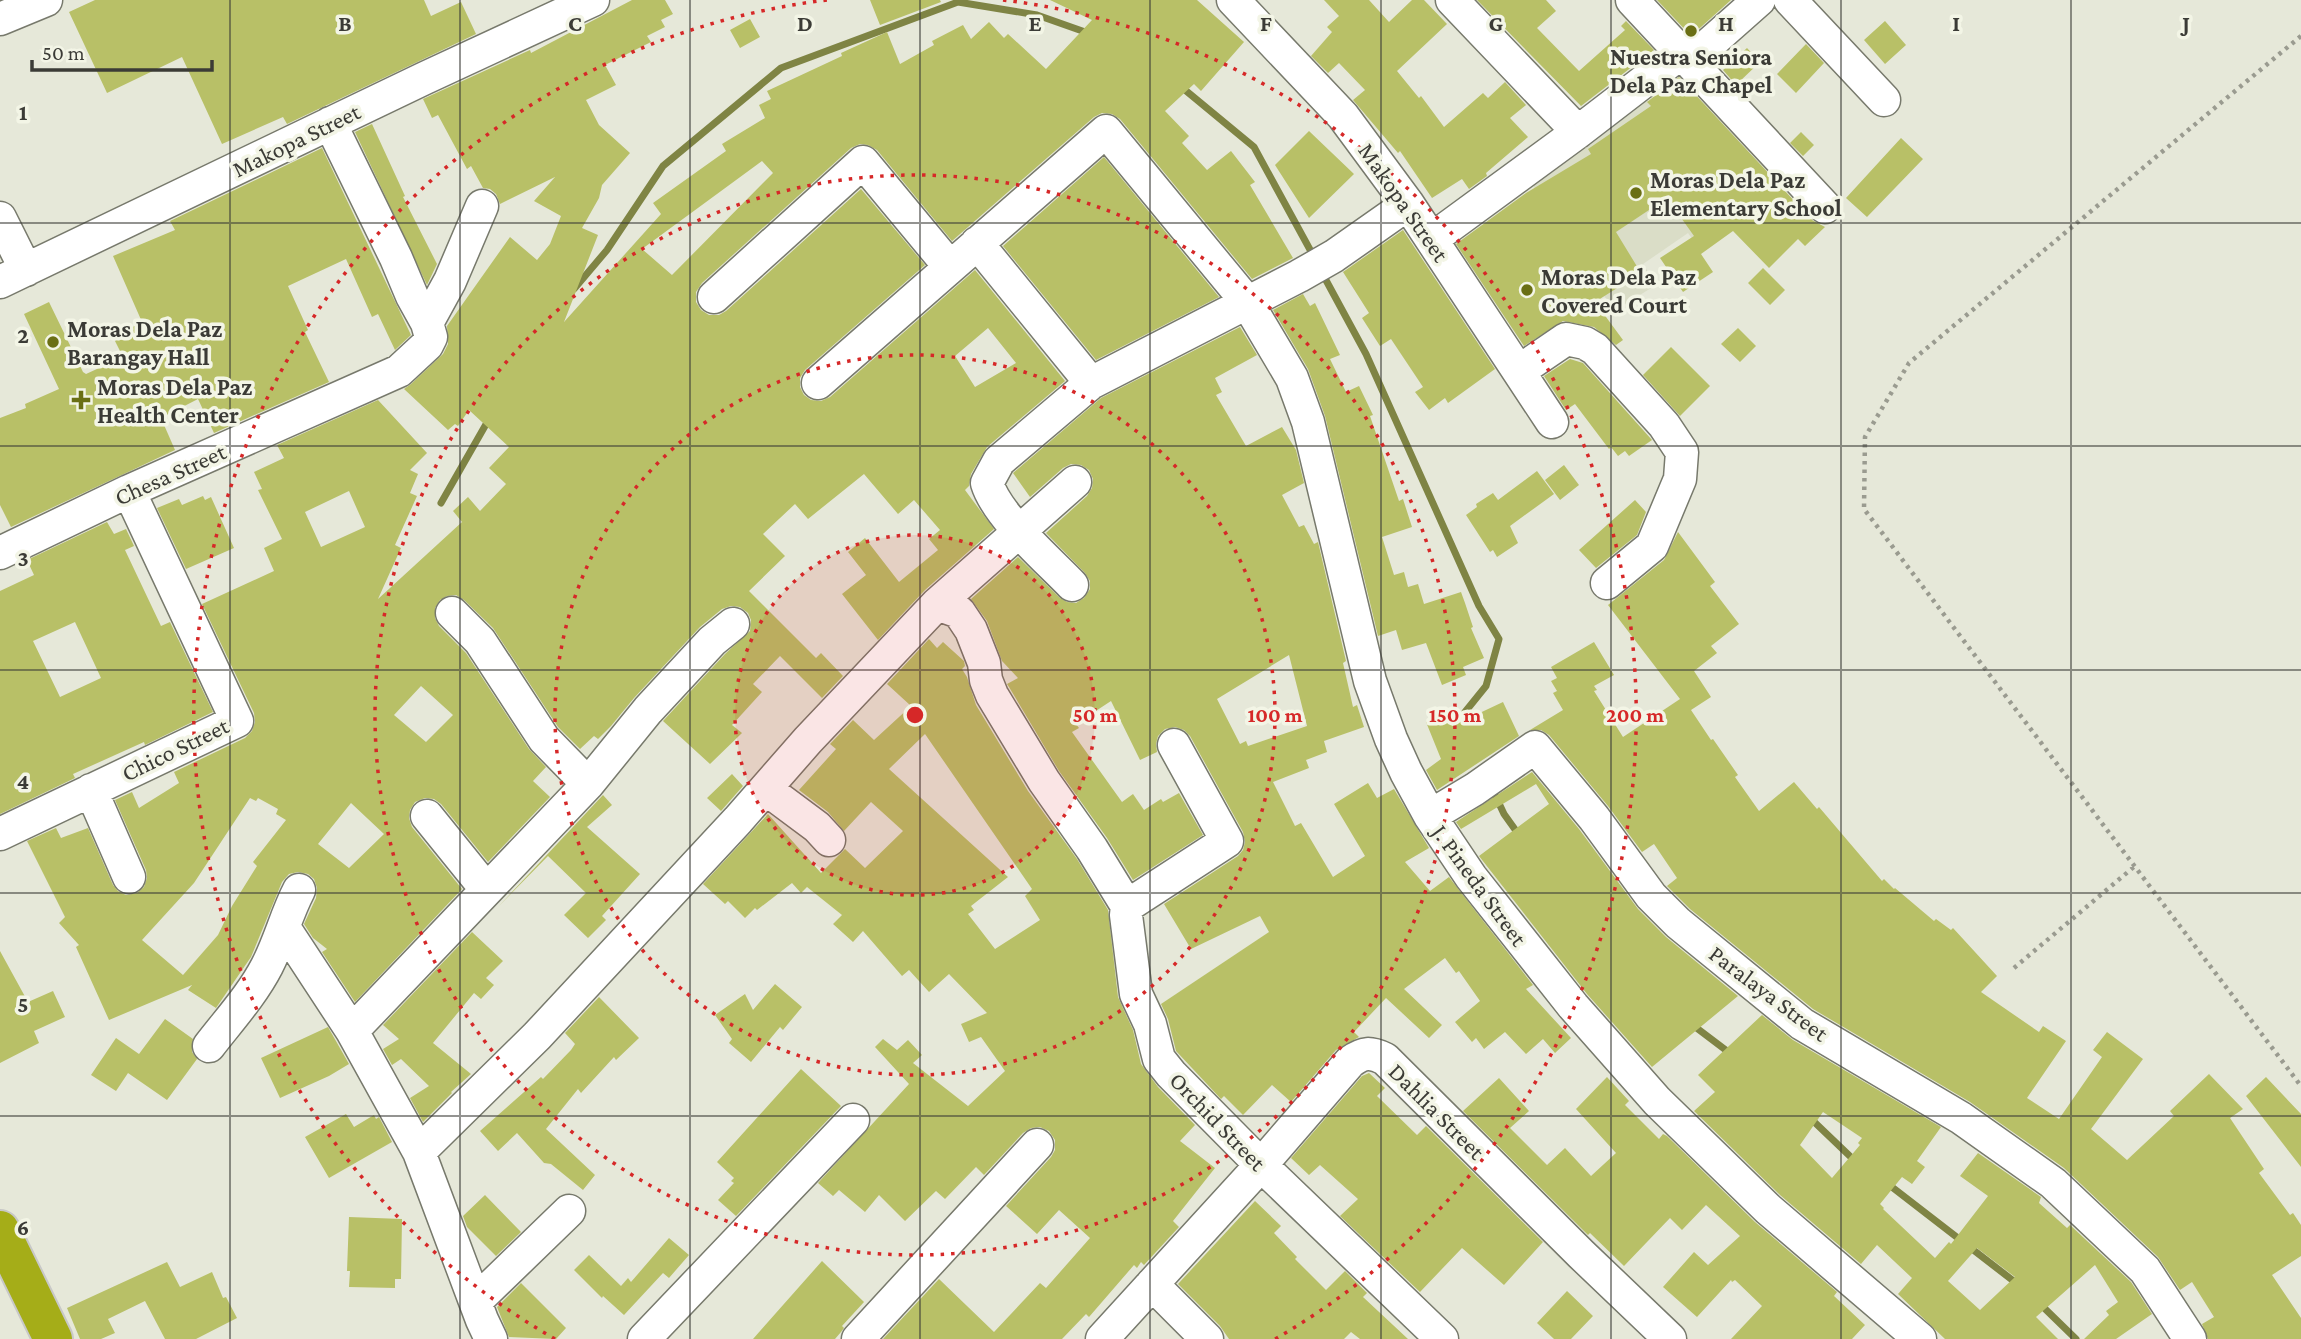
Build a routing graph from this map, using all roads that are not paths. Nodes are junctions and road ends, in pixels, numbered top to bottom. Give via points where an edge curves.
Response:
1 (46, 0) edge
2 (593, 0) edge
3 (1233, 0) edge
4 (1452, 0) edge
5 (1632, 0) edge
6 (1759, 0) edge
7 (1790, 0) edge
8 (0, 19) edge
9 (1686, 57) junction
10 (1884, 100) dead end
11 (330, 123) junction
12 (1578, 132) junction
13 (1408, 204) junction
14 (482, 206) dead end
15 (1825, 207) dead end
16 (0, 218) edge
17 (1432, 239) junction
18 (977, 243) junction
19 (950, 267) junction
20 (13, 276) edge
21 (714, 297) dead end
22 (1247, 302) junction
23 (427, 323) junction
24 (1519, 371) junction
25 (818, 383) dead end
26 (1091, 383) junction
27 (1552, 422) dead end
28 (1075, 482) dead end
29 (129, 491) junction
30 (1019, 530) junction
31 (0, 553) edge
32 (1607, 583) dead end
33 (1072, 585) dead end
34 (937, 604) junction
35 (452, 613) dead end
36 (733, 624) dead end
37 (1174, 745) dead end
38 (588, 784) junction
39 (766, 789) junction
40 (91, 790) junction
41 (427, 816) dead end
42 (1430, 816) junction
43 (0, 834) edge
44 (829, 839) dead end
45 (129, 877) dead end
46 (486, 889) junction
47 (299, 890) dead end
48 (1127, 906) junction
49 (285, 929) junction
50 (352, 1031) junction
51 (209, 1046) dead end
52 (853, 1120) dead end
53 (1037, 1146) dead end
54 (419, 1152) junction
55 (1261, 1165) junction
56 (569, 1211) dead end
57 (0, 1230) edge
58 (1152, 1284) junction
59 (476, 1301) junction
60 (53, 1339) edge
61 (491, 1339) edge
62 (645, 1339) edge
63 (858, 1339) edge
64 (1102, 1339) edge
65 (1207, 1339) edge
66 (1442, 1339) edge
67 (1670, 1339) edge
68 (1920, 1339) edge
69 (2190, 1339) edge

1 - 8 street
2 - 11 street, Makopa Street
3 - 13 street, Makopa Street via 1343,116
4 - 12 street
5 - 9 street
6 - 9 street
7 - 10 street
9 - 12 street
9 - 15 street
11 - 20 street, Makopa Street
11 - 23 street
12 - 17 street
13 - 17 street, Makopa Street
13 - 22 street via 1334,256
14 - 23 street, Chesa Street
16 - 20 street
17 - 24 street, Makopa Street
18 - 19 street
18 - 22 street, J. Pineda Street via 1106,131
18 - 26 street
19 - 21 street via 863,162
19 - 25 street
22 - 26 street
22 - 42 street, J. Pineda Street via 1292,378 1308,422 1370,681 1391,739
23 - 29 street, Chesa Street via 427,345 399,371
24 - 27 street, Makopa Street
24 - 32 street via 1566,339 1586,343 1664,425 1682,452 1680,479 1652,546
26 - 30 street via 999,461 987,483 991,496
28 - 30 street
29 - 31 street, Chesa Street
29 - 40 street, Chico Street via 237,721
30 - 33 street
30 - 34 street
34 - 39 street
34 - 48 street, Orchid Street via 959,612 971,630 992,695
35 - 38 street via 480,641 544,739
36 - 38 street via 648,710
37 - 48 street via 1227,841
38 - 46 street
39 - 44 street
39 - 54 street via 537,1036
40 - 43 street, Chico Street
40 - 45 street
41 - 46 street
42 - 68 street, J. Pineda Street via 1517,938 1657,1101 1768,1209
42 - 69 street, Paralaya Street via 1535,747 1651,896 1678,923 1802,1024 1961,1118 2053,1183 2145,1269
46 - 50 street
47 - 49 street via 287,913
48 - 55 street, Orchid Street via 1136,994 1159,1059
49 - 50 street
49 - 51 street via 266,968
50 - 54 street
52 - 62 street
53 - 63 street
54 - 59 street
55 - 58 street, Dahlia Street
55 - 66 street, Orchid Street
55 - 67 street, Dahlia Street via 1350,1062 1372,1053 1385,1059
56 - 59 street
57 - 60 highway
58 - 64 street, Dahlia Street
58 - 65 street
59 - 61 street

